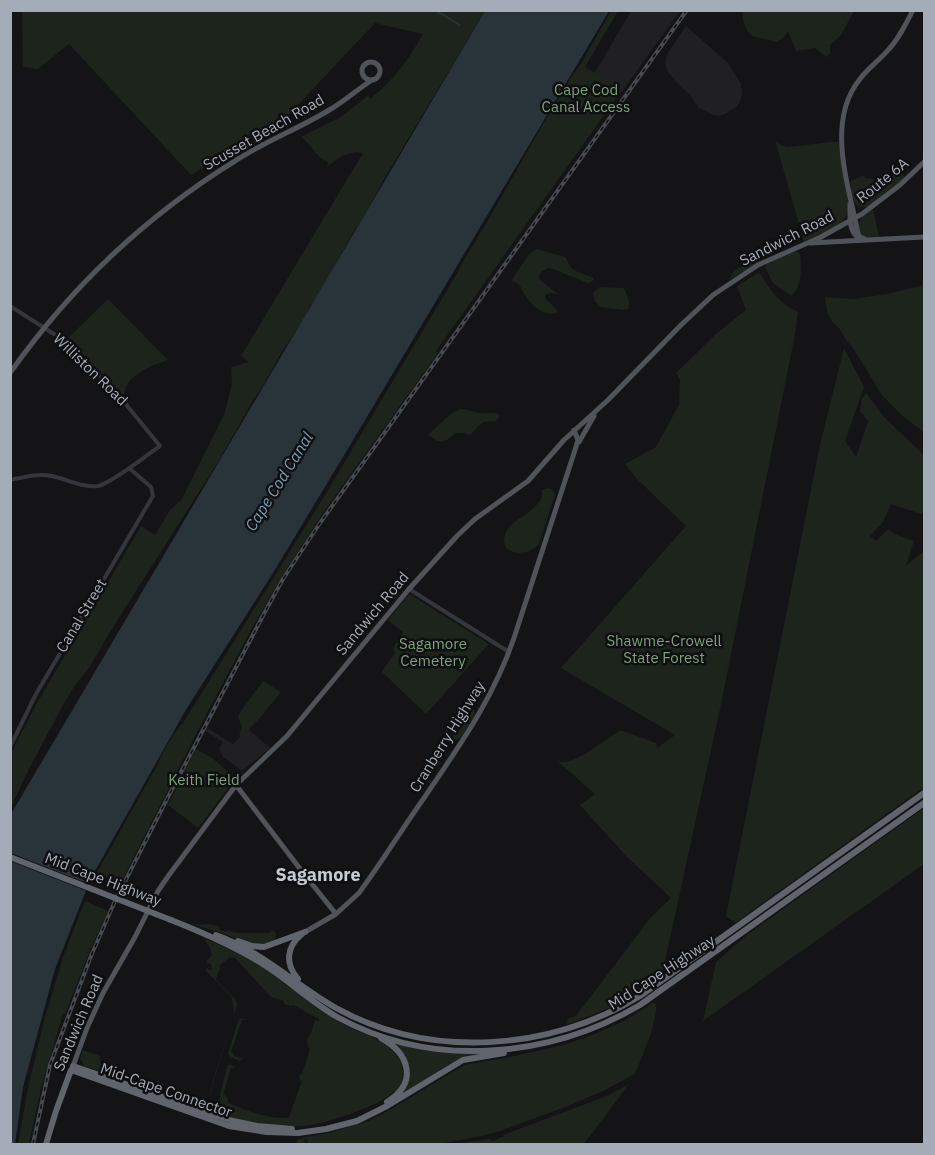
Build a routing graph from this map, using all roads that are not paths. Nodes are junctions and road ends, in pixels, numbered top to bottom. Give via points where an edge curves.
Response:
1 (913, 10) edge
2 (362, 74) junction
3 (372, 80) junction
4 (354, 92) junction
5 (924, 162) edge
6 (851, 197) junction
7 (853, 204) junction
8 (867, 210) junction
9 (853, 219) junction
10 (924, 237) edge
11 (863, 239) junction
12 (806, 244) junction
13 (10, 306) edge
14 (45, 327) junction
15 (10, 374) edge
16 (598, 409) junction
17 (574, 430) junction
18 (575, 450) junction
19 (129, 468) junction
20 (10, 480) edge
21 (409, 589) junction
22 (509, 652) junction
23 (10, 747) edge
24 (236, 785) junction
25 (924, 793) edge
26 (924, 803) edge
27 (10, 857) edge
28 (336, 914) junction
29 (186, 926) junction
30 (305, 932) junction
31 (306, 988) junction
32 (362, 1028) junction
33 (545, 1043) junction
34 (72, 1068) junction
35 (83, 1075) junction
36 (66, 1085) junction
37 (211, 1117) junction
38 (291, 1131) junction
39 (46, 1144) edge

1 - 6 main road via 888,51 858,81 845,108 841,140
2 - 3 main road
2 - 3 main road via 366,64 376,64 380,74
2 - 4 main road
3 - 4 main road, Scusset Beach Road
4 - 14 main road, Scusset Beach Road via 322,114 249,152 172,204 102,265
5 - 8 main road, Route 6A
6 - 7 main road
6 - 9 main road
7 - 8 main road
7 - 9 main road
8 - 9 main road, Route 6A
9 - 11 main road
9 - 12 main road, Sandwich Road
10 - 11 main road
11 - 12 main road
12 - 16 main road, Sandwich Road via 758,265 713,295
13 - 14 street, Williston Road
14 - 15 main road, Scusset Beach Road
14 - 19 street, Williston Road via 124,402 160,446
16 - 17 main road, Sandwich Road
16 - 18 main road, Cranberry Highway
17 - 18 main road, Cranberry Highway via 578,440
17 - 21 main road, Sandwich Road via 528,481 462,530
18 - 22 main road, Cranberry Highway
19 - 20 street via 95,486 48,475
19 - 23 street, Canal Street via 151,487 152,499 36,694
21 - 22 street
21 - 24 main road, Sandwich Road via 287,735
22 - 28 main road, Cranberry Highway via 465,738 363,886
24 - 28 main road
24 - 34 main road, Sandwich Road via 158,891 97,1006
25 - 31 highway, Mid Cape Highway via 640,996 563,1031 497,1042 430,1039 360,1019
26 - 33 highway, Mid Cape Highway via 645,1002 596,1028
27 - 29 highway, Mid Cape Highway, bridge
28 - 30 main road, Cranberry Highway
29 - 30 highway via 261,948
29 - 31 highway, Mid Cape Highway via 255,953
29 - 32 highway, Mid Cape Highway via 248,955 318,1005
30 - 31 highway via 292,944 289,959 292,971
32 - 33 highway, Mid Cape Highway via 408,1043 457,1050 506,1050
32 - 38 highway via 390,1043 402,1056 407,1076 402,1090 380,1106 354,1117
33 - 38 highway via 527,1050 463,1060 364,1118 326,1129
34 - 35 highway, Mid-Cape Connector
34 - 36 highway, Sandwich Road
34 - 37 highway, Mid-Cape Connector
35 - 36 highway
35 - 37 highway, Mid-Cape Connector
36 - 39 highway, Sandwich Road
37 - 38 highway, Mid-Cape Connector via 247,1130

